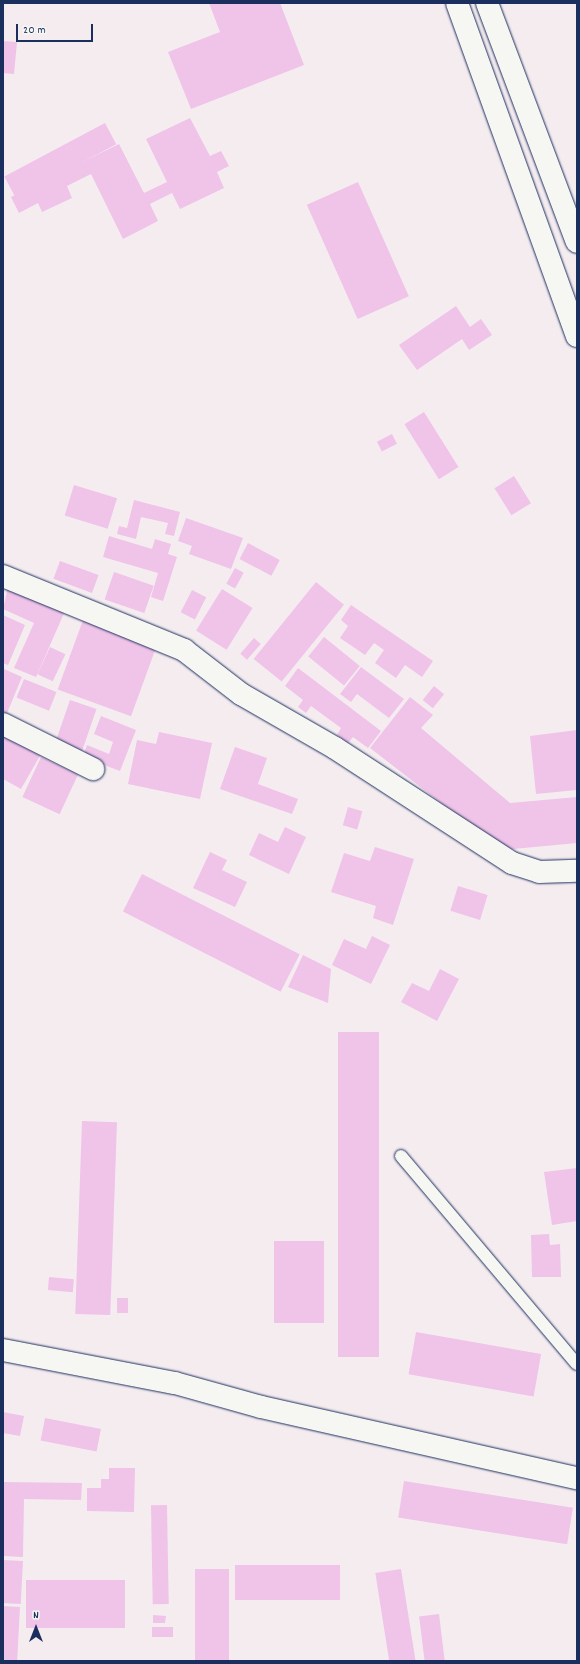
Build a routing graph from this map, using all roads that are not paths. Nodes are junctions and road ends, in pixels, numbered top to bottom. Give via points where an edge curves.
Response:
1 (458, 3) edge
2 (487, 3) edge
3 (577, 242) edge
4 (577, 336) edge
5 (3, 576) edge
6 (3, 724) edge
7 (93, 769) dead end
8 (577, 871) edge
9 (401, 1156) dead end
10 (3, 1350) edge
11 (577, 1364) edge
12 (577, 1478) edge

1 - 4 street
2 - 3 street
5 - 8 street via 184,650 241,694 335,748 512,863 539,872
6 - 7 street
9 - 11 lane
10 - 12 street via 175,1383 261,1407

